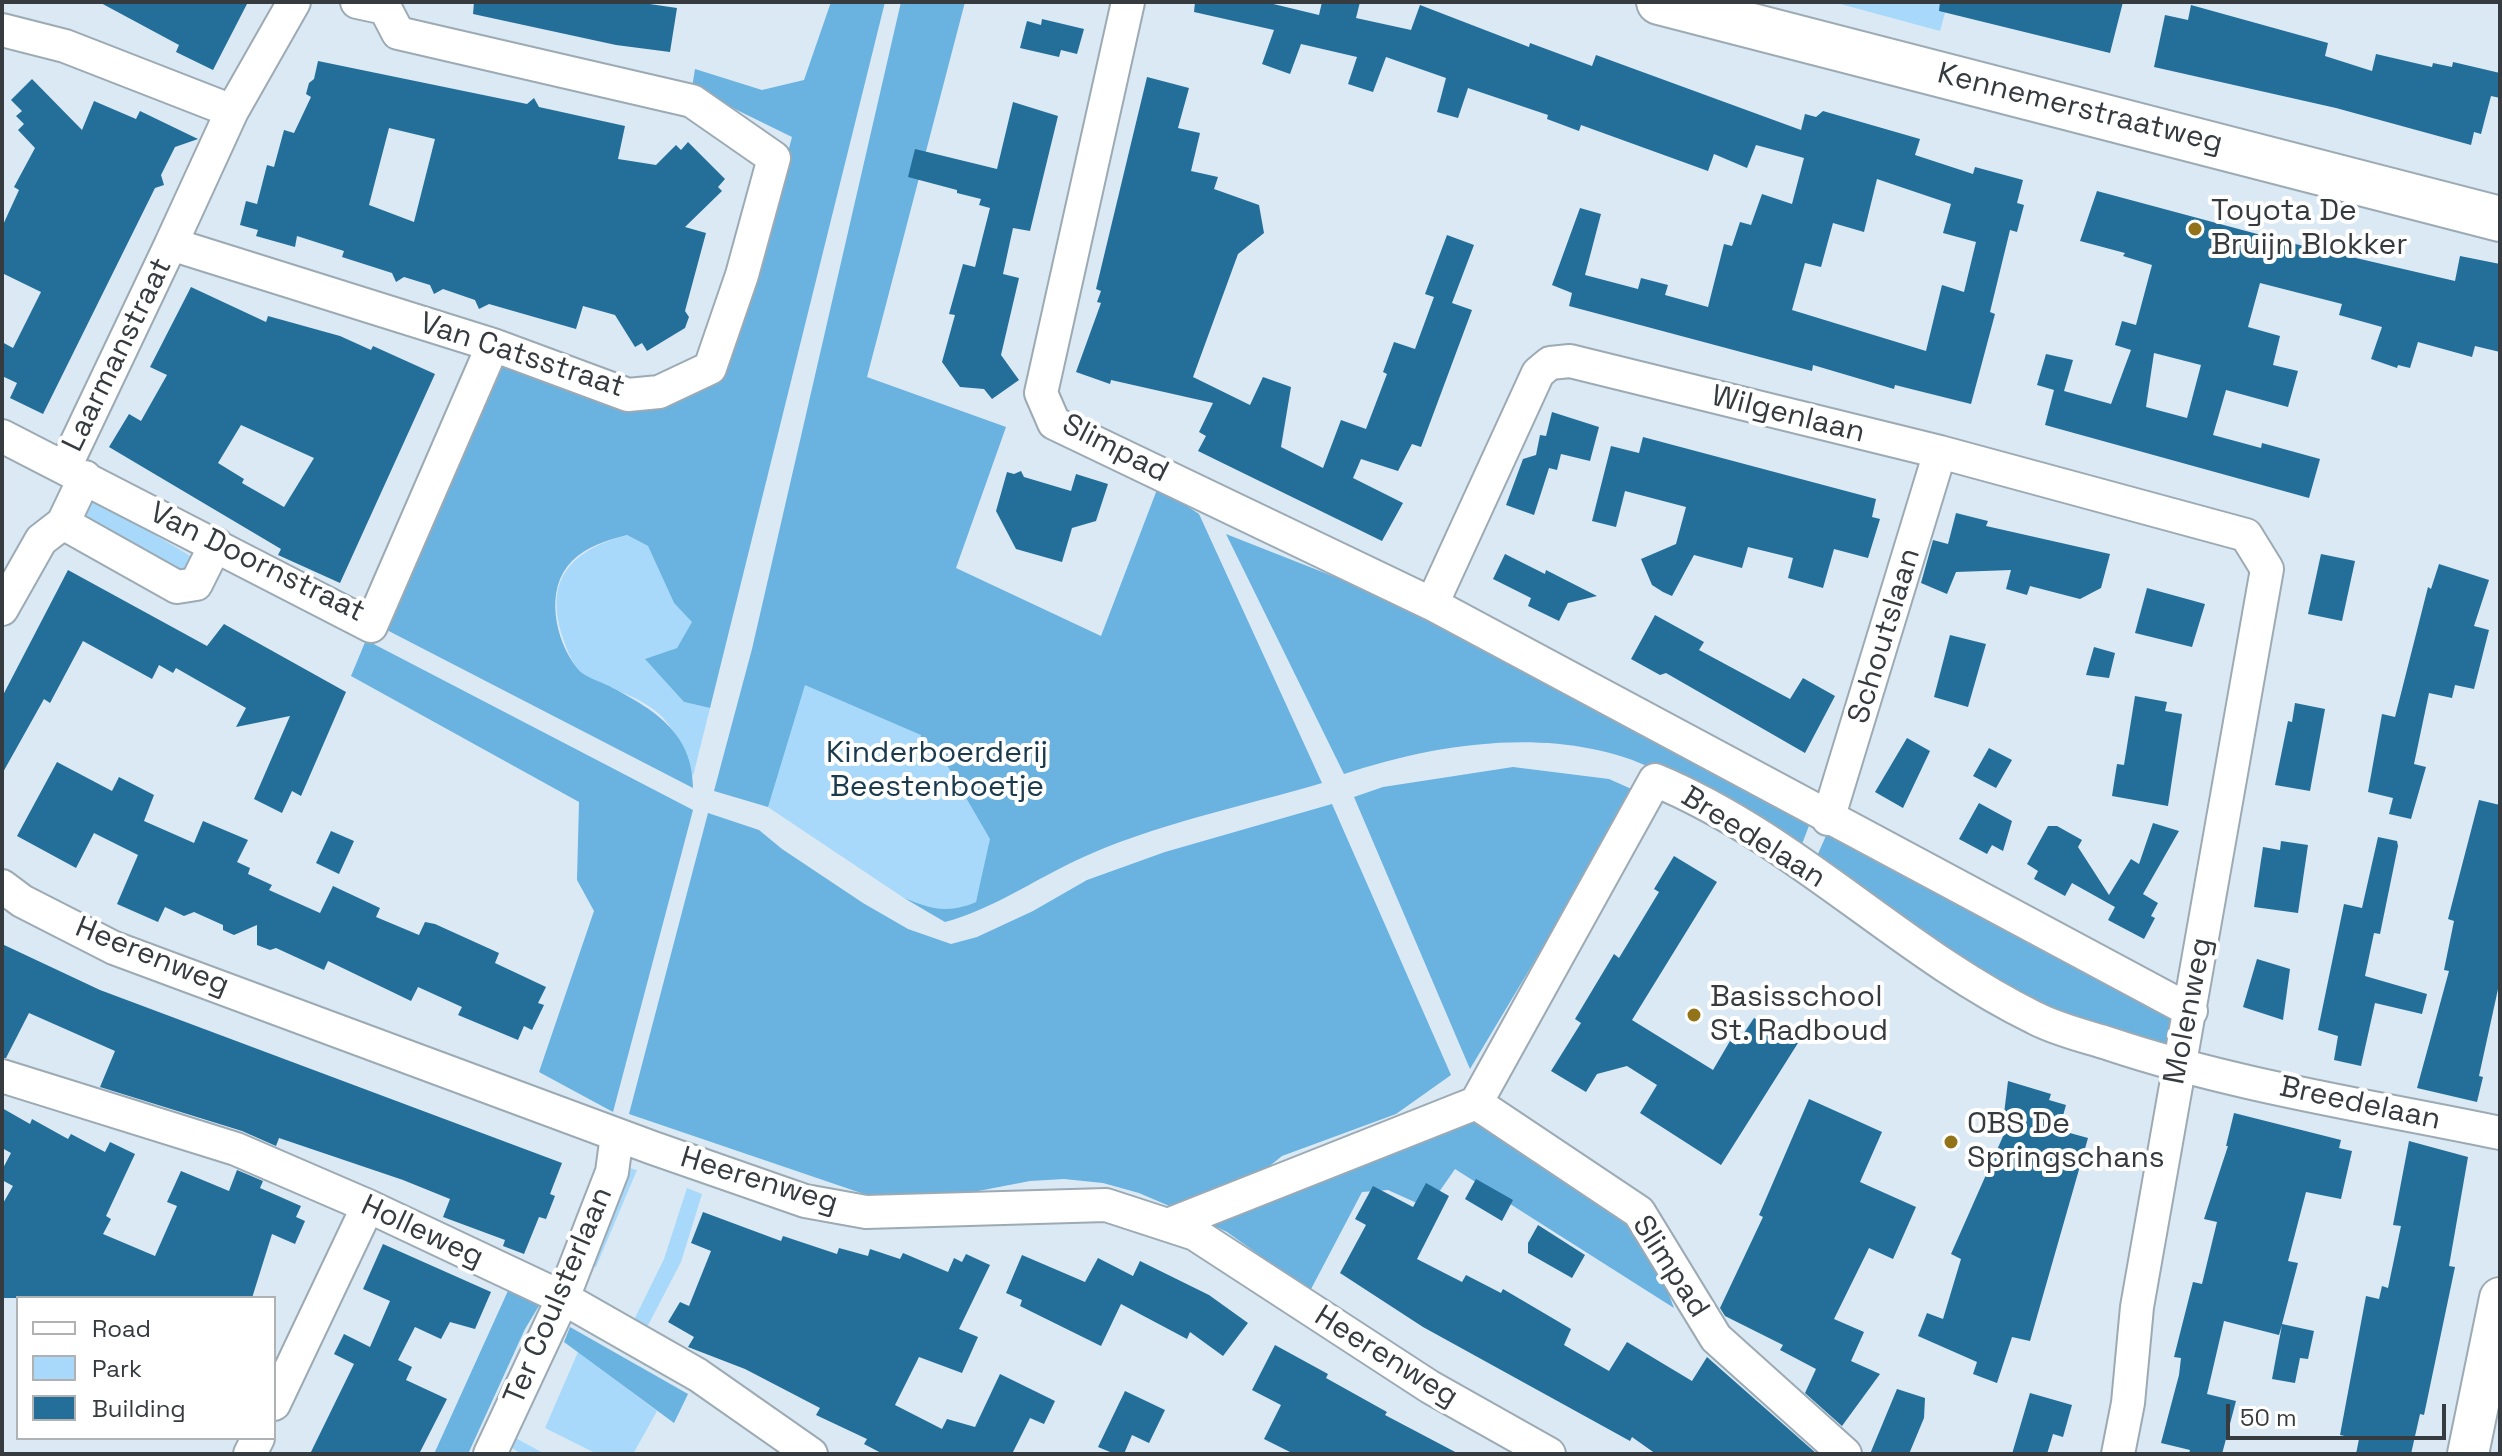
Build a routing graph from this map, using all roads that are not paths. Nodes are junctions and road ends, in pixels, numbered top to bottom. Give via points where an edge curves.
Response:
1 (294, 2) edge
2 (1128, 2) edge
3 (1659, 2) edge
4 (377, 4) edge
5 (2, 30) edge
6 (232, 111) junction
7 (2500, 219) edge
8 (171, 244) junction
9 (493, 345) junction
10 (2, 436) edge
11 (1940, 452) junction
12 (75, 472) junction
13 (63, 523) junction
14 (216, 544) junction
15 (2267, 569) joint
16 (1432, 604) junction
17 (2, 609) edge
18 (1828, 819) junction
19 (2, 886) edge
20 (2191, 1011) junction
21 (2178, 1067) junction
22 (2, 1076) edge
23 (1476, 1103) junction
24 (2500, 1133) edge
25 (617, 1135) junction
26 (368, 1206) junction
27 (1168, 1225) junction
28 (563, 1298) junction
29 (2500, 1298) edge
30 (276, 1400) edge
31 (490, 1454) edge
32 (811, 1454) edge
33 (1549, 1454) edge
34 (1845, 1454) edge
35 (2118, 1454) edge
36 (2468, 1454) edge

1 - 6 street
2 - 16 street, Slimpad via 1041,393 1054,423
3 - 7 main road, Kennemerstraatweg
4 - 9 street, Van Catsstraat via 398,33 692,101 774,158 710,368 659,392 628,395
5 - 6 street via 65,46
6 - 8 street
8 - 9 street, Van Catsstraat
8 - 12 street, Laarmanstraat
9 - 14 street, Van Doornstraat via 371,626
10 - 12 street, Van Doornstraat
11 - 15 street, Wilgenlaan via 2231,528 2246,535
11 - 16 street, Wilgenlaan via 1570,361 1550,363 1538,373
11 - 18 street, Schoutslaan
12 - 13 street, Laarmanstraat
12 - 14 street, Van Doornstraat
13 - 14 street via 177,587 196,584
13 - 17 street, Laarmanstraat via 41,540
15 - 20 street, Molenweg
16 - 18 street, Breedelaan
18 - 20 street, Breedelaan
19 - 25 street, Heerenweg via 114,948
20 - 21 street, Molenweg
21 - 23 street, Breedelaan via 2036,1019 1897,936 1753,830 1655,780
21 - 24 street, Breedelaan
21 - 35 street, Molenweg
22 - 26 street, Holleweg via 236,1149
23 - 27 street
23 - 34 street, Slimpad via 1639,1212 1716,1338
25 - 27 street, Heerenweg via 805,1201 866,1212 1106,1205
25 - 28 street, Ter Coulsterlaan via 612,1172
26 - 28 street, Holleweg
26 - 30 street
27 - 33 street, Heerenweg via 1195,1234 1430,1387
28 - 31 street, Ter Coulsterlaan
28 - 32 street, Holleweg via 698,1375
29 - 36 street

